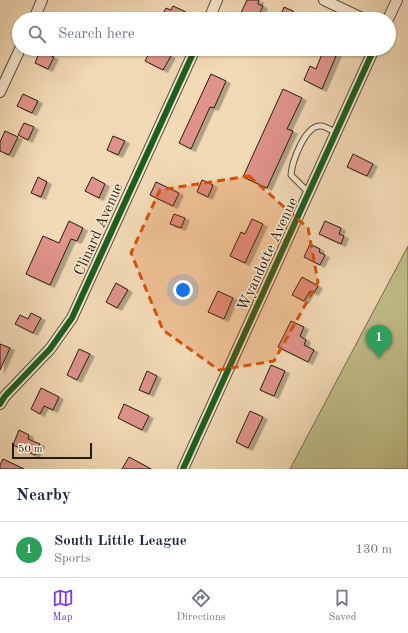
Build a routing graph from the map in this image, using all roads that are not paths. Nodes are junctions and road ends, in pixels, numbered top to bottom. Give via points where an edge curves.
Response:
1 (42, 0) edge
2 (217, 0) edge
3 (324, 0) edge
4 (397, 0) edge
5 (37, 12) edge
6 (212, 12) edge
7 (349, 12) edge
8 (391, 12) edge
9 (17, 56) edge
10 (192, 56) edge
11 (371, 56) edge
12 (0, 92) edge
13 (336, 133) junction
14 (309, 193) junction
15 (0, 404) edge
16 (182, 469) edge

1 - 5 street
2 - 6 street
3 - 7 street
4 - 8 street
9 - 12 street
10 - 15 street, Clinard Avenue via 72,318 50,349
11 - 13 street, Wyandotte Avenue
13 - 14 street, Wyandotte Avenue
13 - 14 lane via 318,126 309,131 292,164 291,176
14 - 16 street, Wyandotte Avenue

